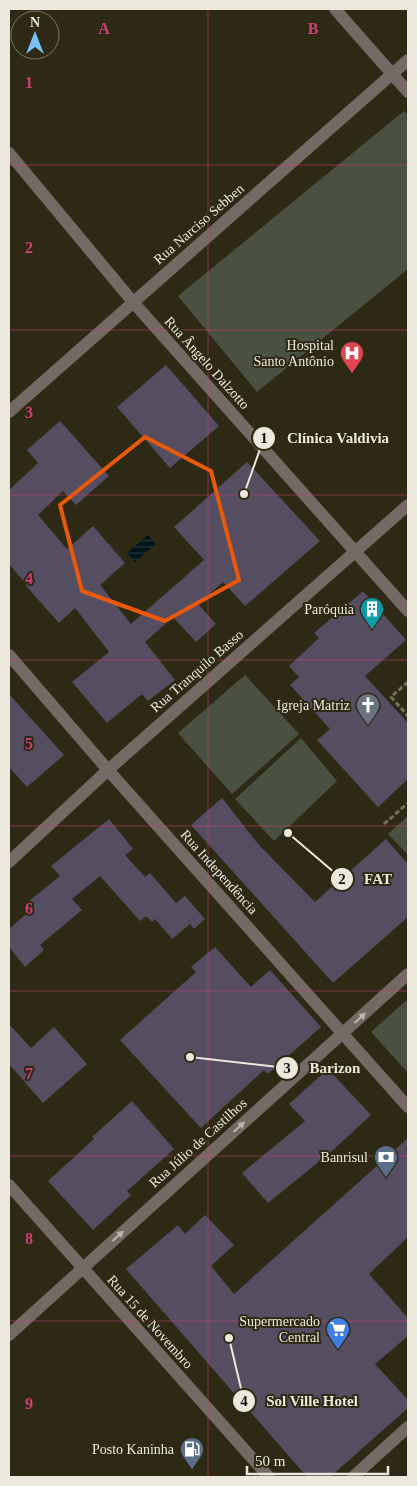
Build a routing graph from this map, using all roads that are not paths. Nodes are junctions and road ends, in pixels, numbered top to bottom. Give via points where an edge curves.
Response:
1 (336, 9) edge
2 (408, 60) edge
3 (392, 75) junction
4 (408, 92) edge
5 (9, 153) edge
6 (133, 302) junction
7 (9, 412) edge
8 (408, 505) edge
9 (355, 551) junction
10 (408, 610) edge
11 (9, 655) edge
12 (108, 770) junction
13 (9, 862) edge
14 (408, 974) edge
15 (342, 1034) junction
16 (408, 1108) edge
17 (9, 1185) edge
18 (82, 1268) junction
19 (9, 1335) edge
20 (408, 1427) edge
21 (269, 1477) edge
22 (353, 1477) edge

1 - 3 street
2 - 3 street, Rua Narciso Sebben
3 - 4 street
3 - 6 street, Rua Narciso Sebben
5 - 6 street, Rua Ângelo Dalzotto
6 - 7 street, Rua Narciso Sebben
6 - 9 street, Rua Ângelo Dalzotto
8 - 9 street, Rua Tranquilo Basso
9 - 10 street, Rua Ângelo Dalzotto
9 - 12 street, Rua Tranquilo Basso
11 - 12 street, Rua Independência
12 - 13 street, Rua Tranquilo Basso
12 - 15 street, Rua Independência
15 -> 14 street, Rua Júlio de Castilhos
15 - 16 street, Rua Independência
18 -> 15 street, Rua Júlio de Castilhos
17 - 18 street, Rua 15 de Novembro
18 - 19 street, Rua Júlio de Castilhos
18 - 21 street, Rua 15 de Novembro
20 - 22 street

